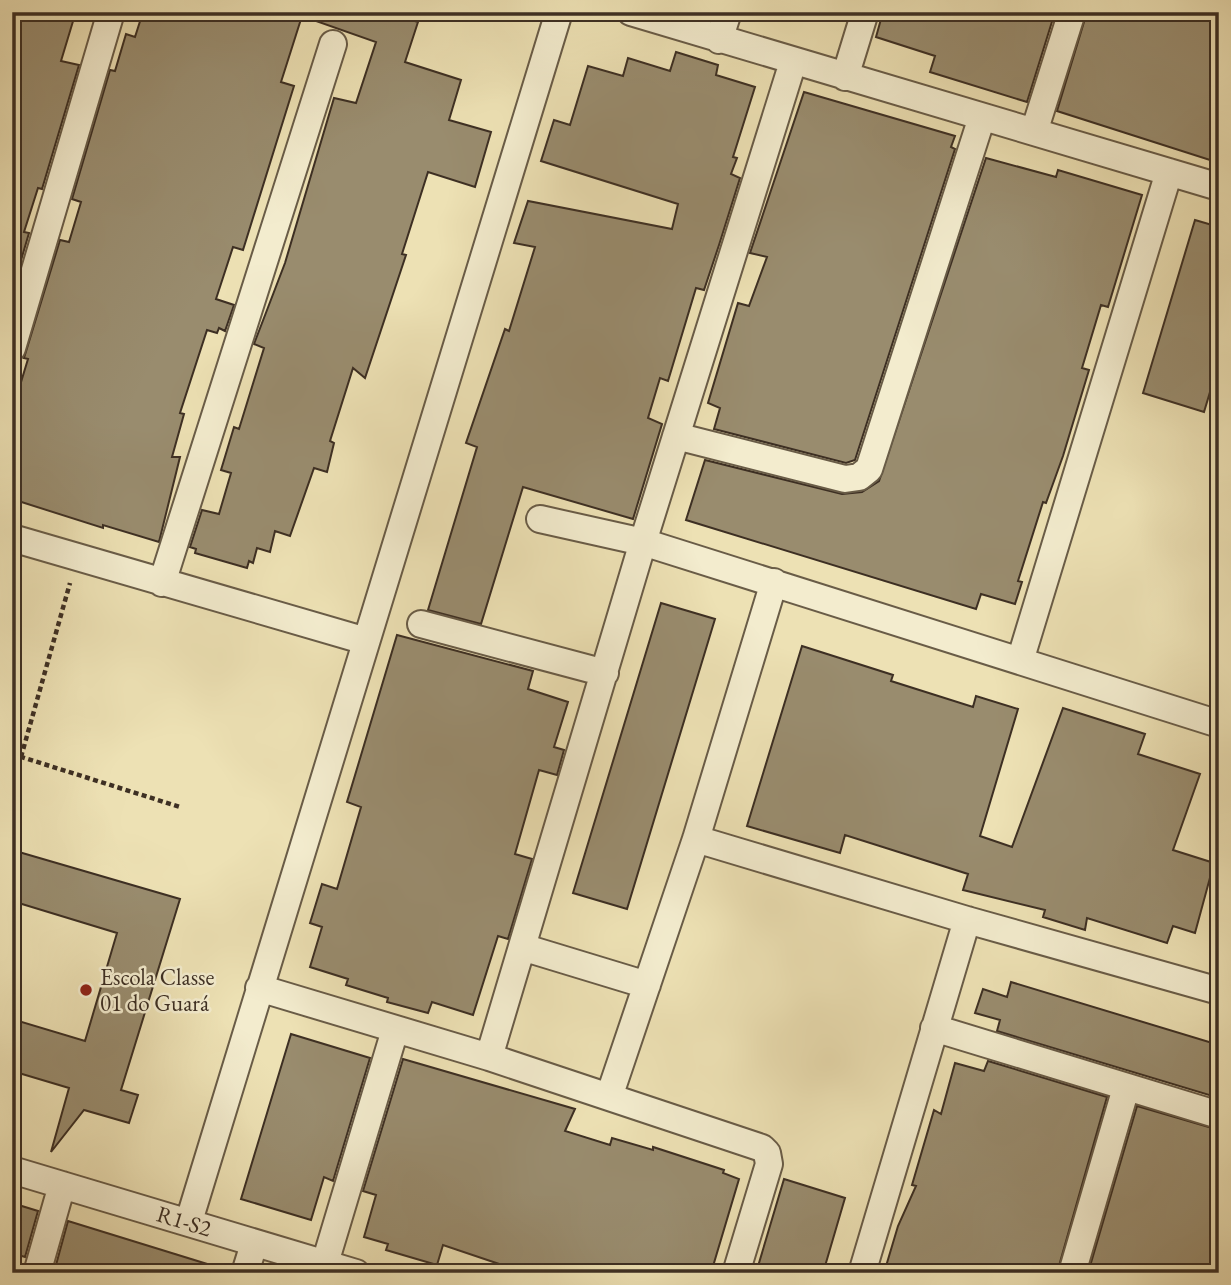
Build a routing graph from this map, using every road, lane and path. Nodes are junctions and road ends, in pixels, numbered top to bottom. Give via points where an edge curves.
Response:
1 (111, 12) edge
2 (559, 12) edge
3 (631, 12) edge
4 (728, 12) edge
5 (865, 12) edge
6 (1072, 12) edge
7 (719, 40) junction
8 (333, 44) dead end
9 (793, 62) junction
10 (845, 77) junction
11 (982, 117) junction
12 (1034, 132) junction
13 (1169, 172) junction
14 (1219, 187) edge
15 (12, 348) edge
16 (676, 436) junction
17 (540, 519) dead end
18 (12, 538) edge
19 (643, 542) junction
20 (77, 557) junction
21 (774, 582) junction
22 (162, 583) junction
23 (421, 624) dead end
24 (366, 641) junction
25 (1020, 661) junction
26 (606, 673) junction
27 (1219, 724) edge
28 (12, 754) edge
29 (21, 757) junction
30 (180, 807) dead end
31 (696, 839) junction
32 (967, 920) junction
33 (522, 947) junction
34 (647, 985) junction
35 (260, 988) junction
36 (1218, 988) edge
37 (934, 1028) junction
38 (395, 1030) junction
39 (489, 1057) junction
40 (1126, 1088) junction
41 (609, 1097) junction
42 (1219, 1115) edge
43 (12, 1170) edge
44 (62, 1185) junction
45 (189, 1221) junction
46 (254, 1244) junction
47 (325, 1263) junction
48 (37, 1273) edge
49 (245, 1273) edge
50 (356, 1273) edge
51 (736, 1273) edge
52 (862, 1273) edge
53 (1072, 1273) edge

1 - 15 street
2 - 24 street
3 - 7 street
4 - 7 street
5 - 10 street
6 - 12 street
7 - 9 street
8 - 22 street
9 - 10 street
9 - 16 street
10 - 11 street
11 - 12 street
11 - 16 street via 869,469 859,477 845,479
12 - 13 street
13 - 14 street
13 - 25 street
16 - 19 street
17 - 19 street
18 - 20 street
19 - 21 street
19 - 26 street
20 - 22 street
20 - 29 path
21 - 25 street
21 - 31 street
22 - 24 street
23 - 26 street
24 - 35 street
25 - 27 street
26 - 33 street
28 - 29 path
29 - 30 path
31 - 32 street
31 - 34 street
32 - 36 street
32 - 37 street
33 - 34 street
33 - 39 street
34 - 41 street
35 - 38 street
35 - 45 street
37 - 40 street
37 - 52 street
38 - 39 street
38 - 47 street
39 - 41 street
40 - 42 street
40 - 53 street
41 - 51 street via 767,1153 769,1164
43 - 44 street, R1-S2
44 - 45 street, R1-S2
44 - 48 street
45 - 46 street, R1-S2
46 - 47 street, R1-S2
46 - 49 street
47 - 50 street, R1-S2

